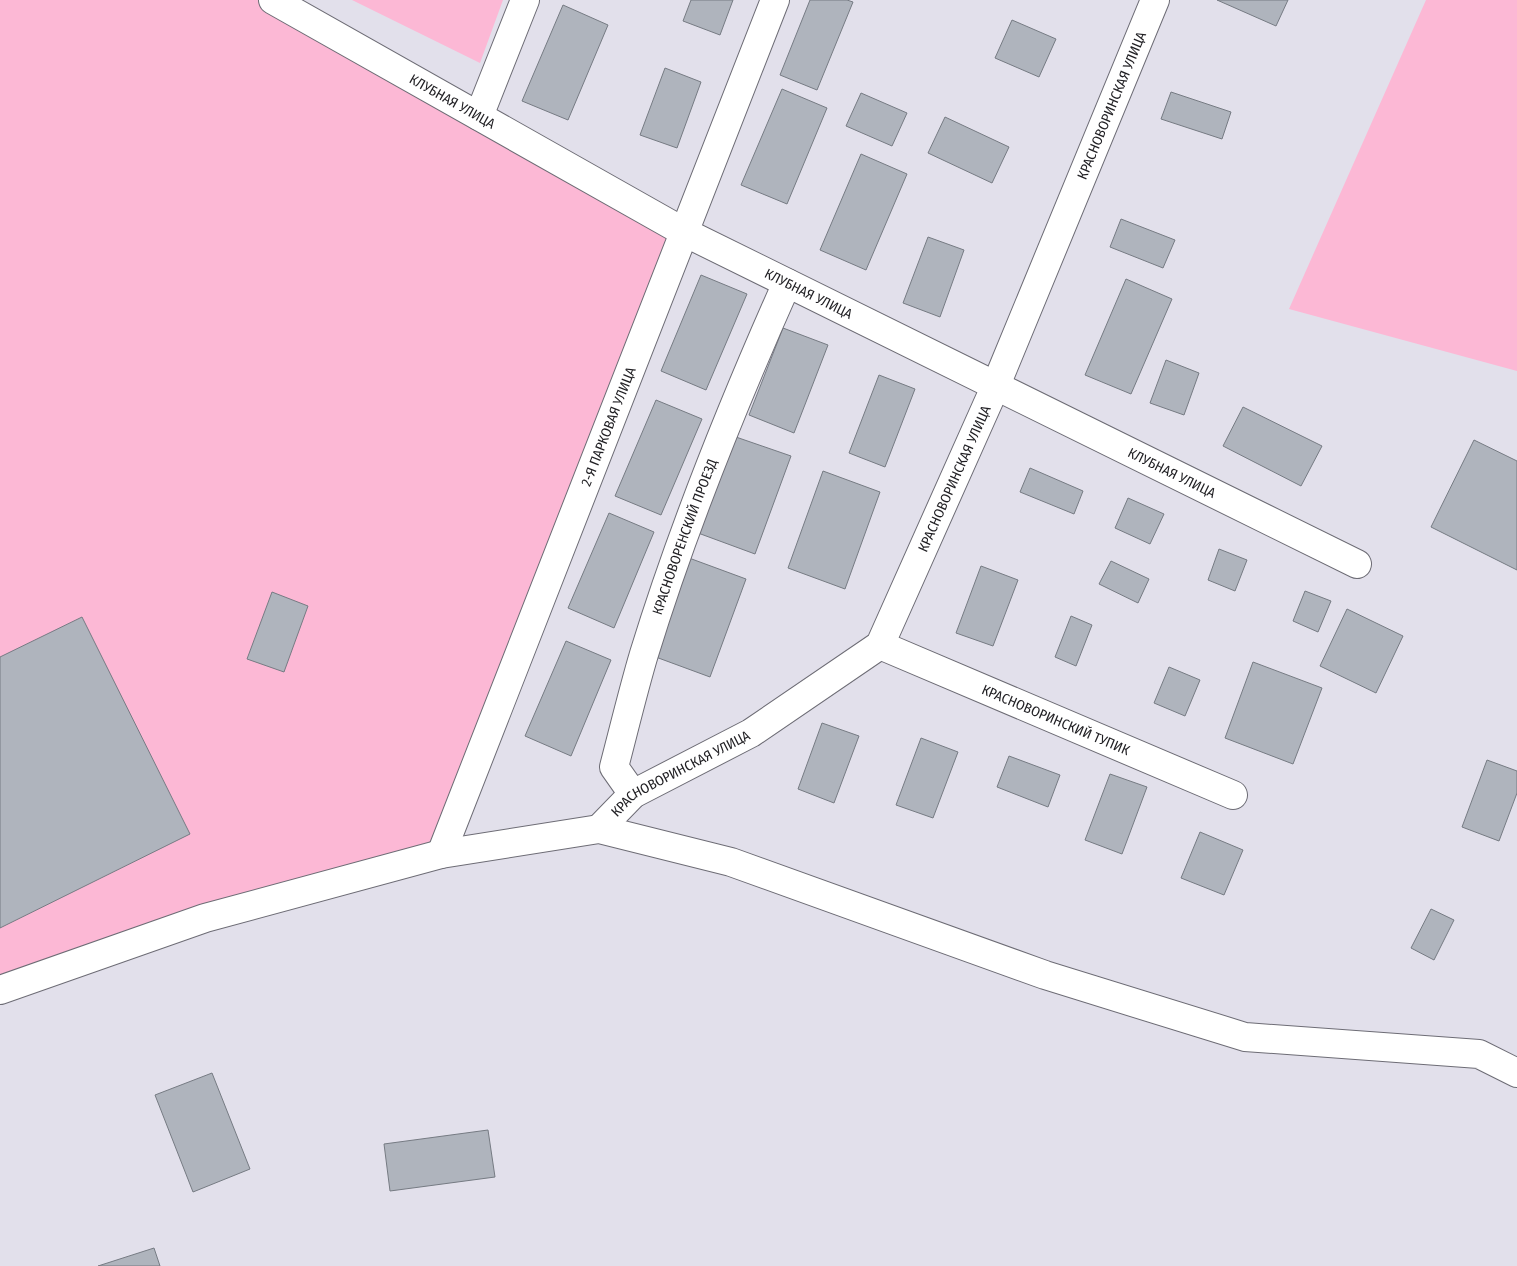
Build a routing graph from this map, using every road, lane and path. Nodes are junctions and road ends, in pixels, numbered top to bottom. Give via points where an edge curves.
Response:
1 (273, 0) edge
2 (525, 0) edge
3 (776, 0) edge
4 (1155, 0) edge
5 (479, 116) junction
6 (684, 232) junction
7 (787, 283) junction
8 (996, 385) junction
9 (1357, 564) dead end
10 (880, 645) junction
11 (633, 794) junction
12 (1233, 795) dead end
13 (600, 829) junction
14 (441, 854) junction
15 (0, 990) edge
16 (1517, 1073) edge

1 - 5 street, КЛУБНАЯ УЛИЦА
2 - 5 street
3 - 6 street, 2-Я ПАРКОВАЯ УЛИЦА
4 - 8 street, КРАСНОВОРИНСКАЯ УЛИЦА
5 - 6 street, КЛУБНАЯ УЛИЦА
6 - 7 street, КЛУБНАЯ УЛИЦА
6 - 14 street, 2-Я ПАРКОВАЯ УЛИЦА
7 - 8 street, КЛУБНАЯ УЛИЦА
7 - 11 street, КРАСНОВОРЕНСКИЙ ПРОЕЗД via 744,381 686,530 644,654 614,767
8 - 9 street, КЛУБНАЯ УЛИЦА
8 - 10 street, КРАСНОВОРИНСКАЯ УЛИЦА
10 - 11 street, КРАСНОВОРИНСКАЯ УЛИЦА via 751,733
10 - 12 street, КРАСНОВОРИНСКИЙ ТУПИК
11 - 13 street, КРАСНОВОРИНСКАЯ УЛИЦА
13 - 14 street
13 - 16 street via 731,862 1045,975 1245,1037 1479,1054
14 - 15 street via 206,918

